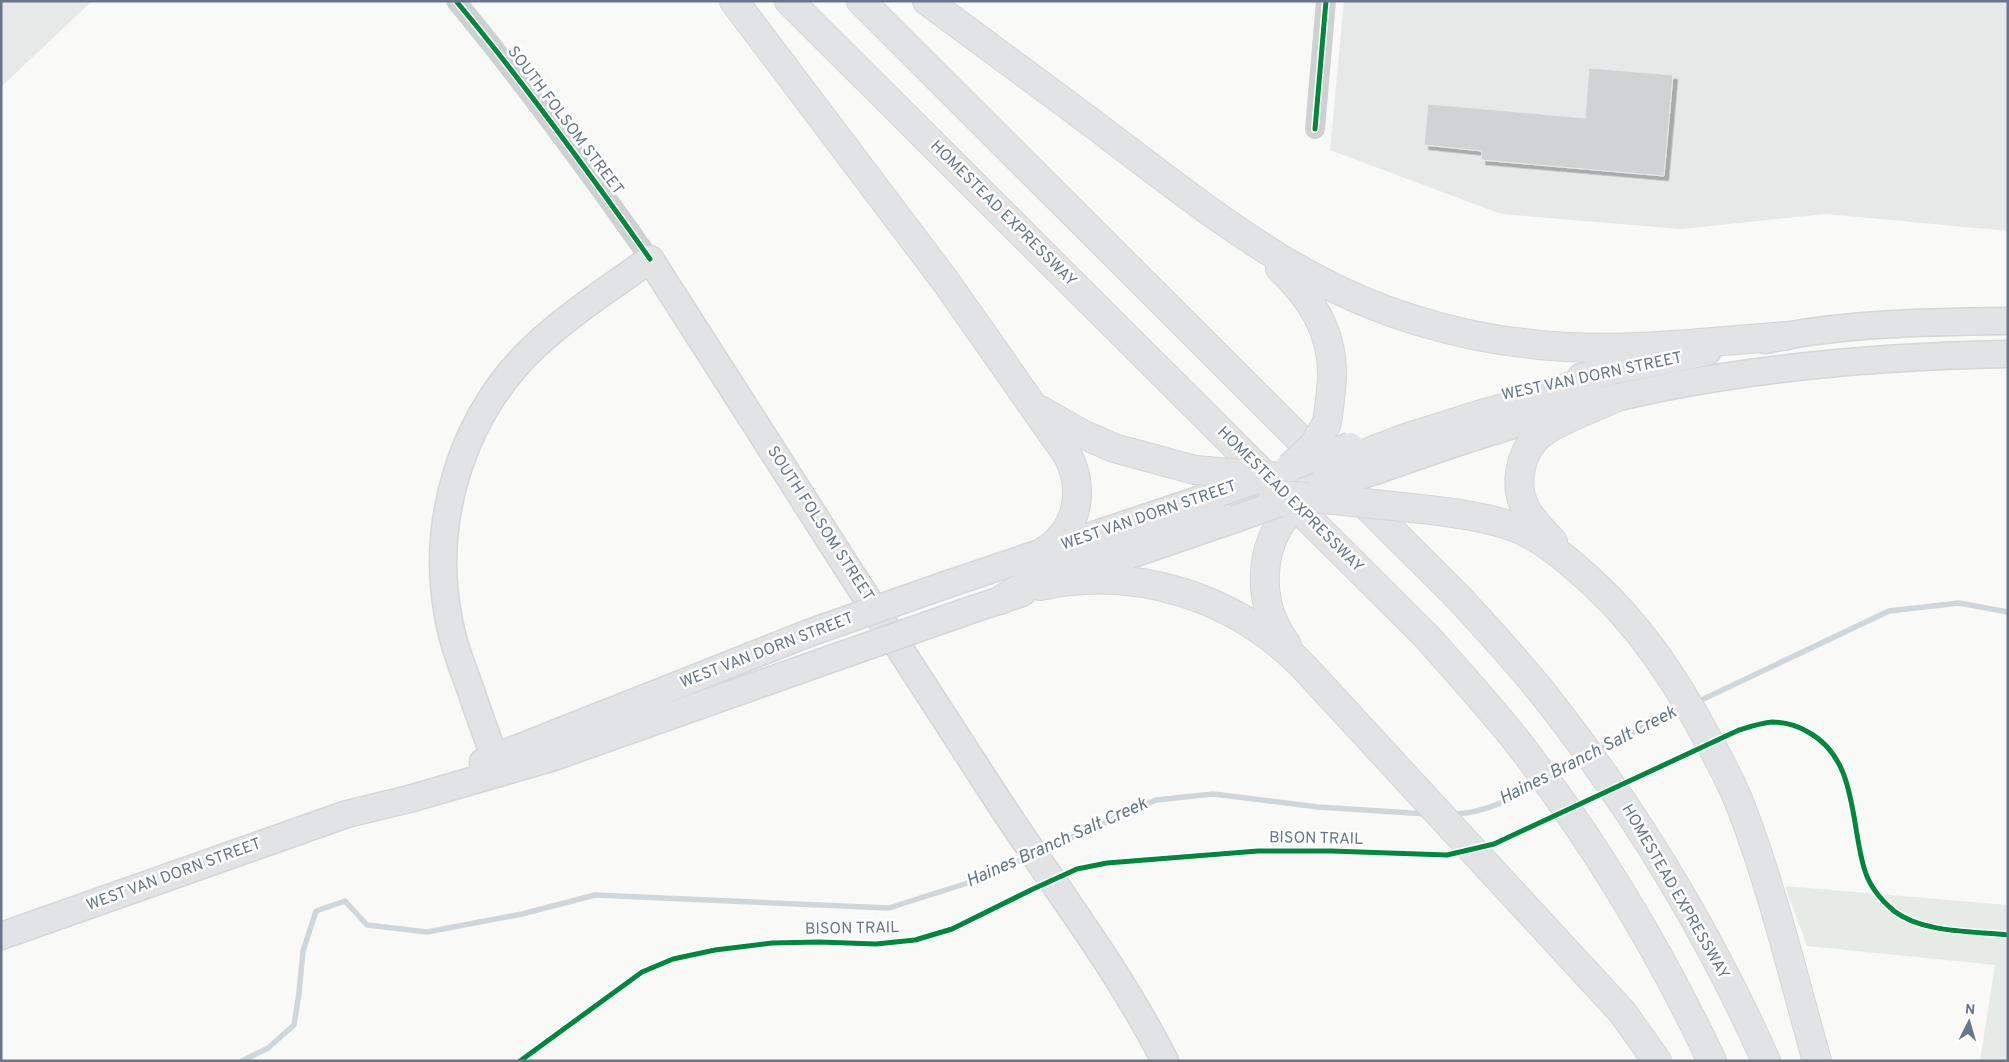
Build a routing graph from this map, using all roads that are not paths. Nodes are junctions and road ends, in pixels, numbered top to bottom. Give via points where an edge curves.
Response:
1 (456, 1) edge
2 (734, 1) edge
3 (789, 1) edge
4 (861, 1) edge
5 (927, 1) edge
6 (1326, 1) edge
7 (1315, 129) dead end
8 (1246, 236) junction
9 (650, 259) junction
10 (2008, 321) edge
11 (1786, 336) junction
12 (2008, 354) edge
13 (1603, 372) joint
14 (1022, 391) junction
15 (1615, 398) junction
16 (1362, 458) junction
17 (1278, 473) junction
18 (1316, 490) junction
19 (1227, 501) junction
20 (1041, 553) junction
21 (1587, 578) junction
22 (1040, 586) junction
23 (1001, 600) junction
24 (1303, 666) junction
25 (497, 765) junction
26 (1, 936) edge
27 (1165, 1061) edge
28 (1656, 1061) edge
29 (1712, 1061) edge
30 (1766, 1061) edge
31 (1817, 1061) edge

1 - 9 street, SOUTH FOLSOM STREET via 581,160
2 - 14 highway via 946,282
3 - 29 highway, HOMESTEAD EXPRESSWAY via 1428,638 1490,709 1555,792 1630,906
4 - 30 highway, HOMESTEAD EXPRESSWAY via 1459,598 1506,650 1548,700 1635,820 1711,949
5 - 8 highway
6 - 7 street
8 - 11 highway via 1310,276 1351,296 1392,312 1481,337 1580,348 1635,348
8 - 17 highway, bridge via 1310,301 1329,342 1332,372 1327,423 1313,446
9 - 25 main road via 550,333 525,356 502,382 481,416 454,479 444,540 443,575 448,614 456,648
9 - 27 main road, SOUTH FOLSOM STREET via 998,801 1148,1027
10 - 11 main road, WEST VAN DORN STREET via 1910,324
11 - 13 main road, WEST VAN DORN STREET
12 - 15 main road, WEST VAN DORN STREET via 1830,362 1748,372
13 - 16 highway via 1544,397 1383,446
14 - 17 highway, bridge via 1043,412 1114,448 1195,470
14 - 20 highway via 1068,456 1076,477 1077,505 1071,524 1062,537
15 - 16 main road, WEST VAN DORN STREET via 1498,429
15 - 21 highway via 1541,433 1523,459 1519,476 1520,493 1526,509
16 - 17 main road, WEST VAN DORN STREET, bridge
16 - 18 highway, bridge
17 - 18 highway
17 - 19 highway
18 - 19 highway, bridge
18 - 21 highway, bridge via 1506,524 1551,549
18 - 24 highway, bridge via 1286,515 1274,534 1264,576 1272,621
19 - 20 main road, WEST VAN DORN STREET
19 - 22 main road, WEST VAN DORN STREET via 1137,554
19 - 23 highway via 1203,515 1046,572
20 - 25 main road, WEST VAN DORN STREET, bridge via 809,633
21 - 31 highway via 1621,610 1678,687 1741,806 1780,924
22 - 23 main road, WEST VAN DORN STREET
22 - 24 highway via 1086,580 1132,581 1171,588 1230,611 1280,643
23 - 25 main road, WEST VAN DORN STREET, bridge via 552,758
24 - 28 highway via 1622,1012
25 - 26 main road, WEST VAN DORN STREET via 364,805 347,814

